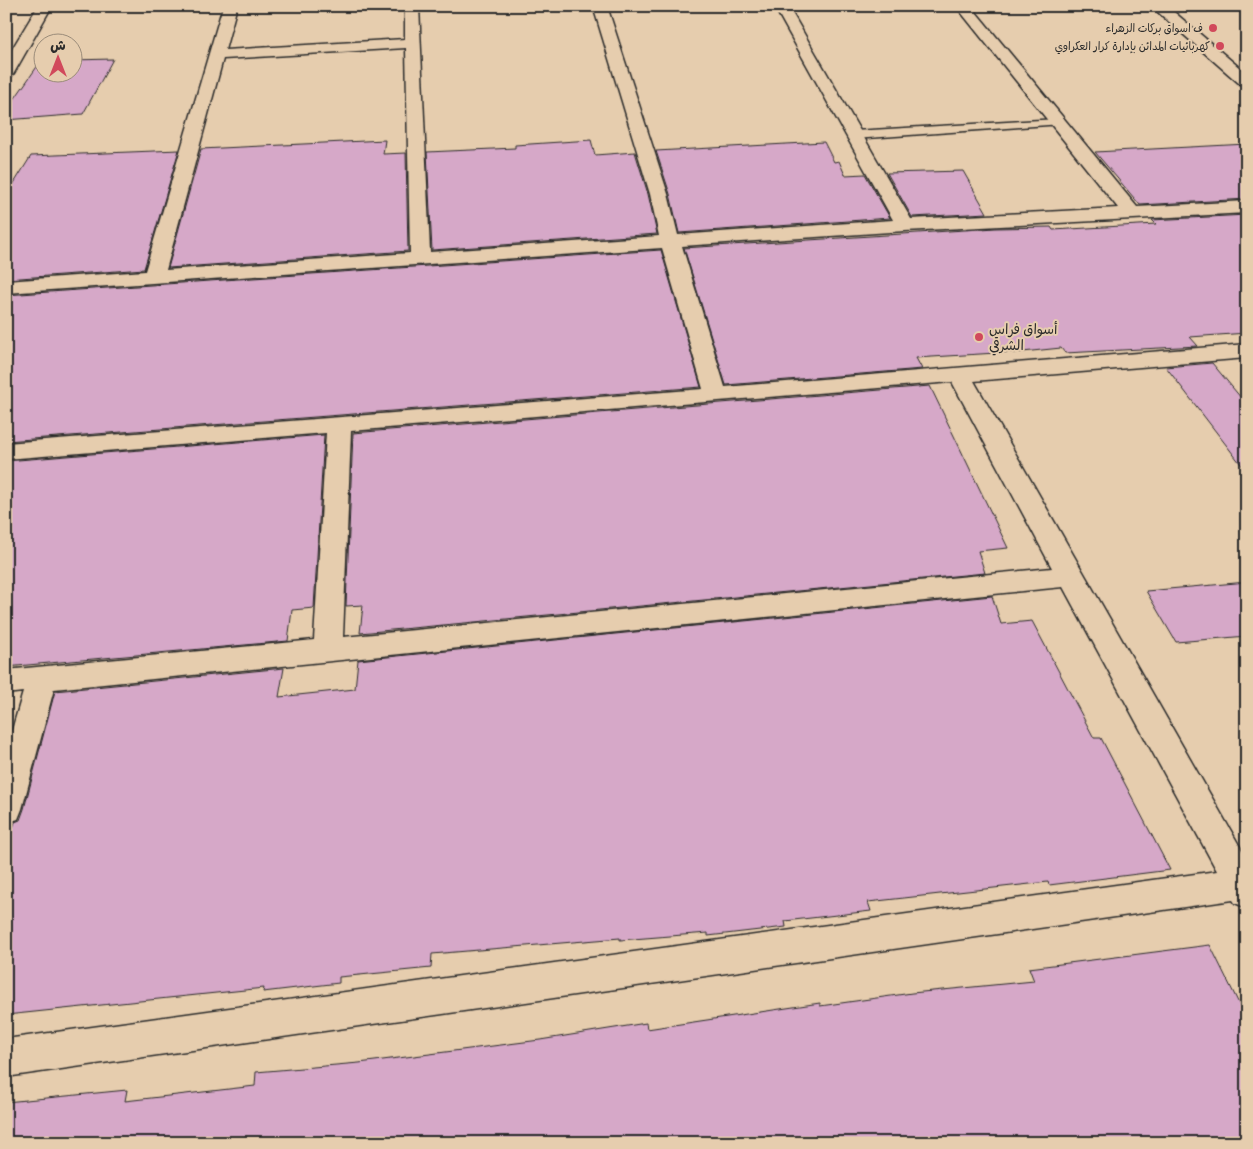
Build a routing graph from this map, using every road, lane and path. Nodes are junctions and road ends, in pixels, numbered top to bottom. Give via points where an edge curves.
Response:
1 (45, 6) edge
2 (230, 6) edge
3 (412, 6) edge
4 (600, 6) edge
5 (781, 6) edge
6 (963, 6) edge
7 (1158, 6) edge
8 (413, 43) junction
9 (217, 54) junction
10 (6, 73) edge
11 (1247, 82) edge
12 (1058, 122) junction
13 (854, 135) junction
14 (1247, 207) edge
15 (1133, 214) junction
16 (905, 225) junction
17 (670, 241) junction
18 (420, 258) junction
19 (154, 277) junction
20 (6, 287) edge
21 (1247, 350) edge
22 (959, 375) junction
23 (716, 395) junction
24 (338, 425) junction
25 (6, 451) edge
26 (1071, 576) junction
27 (328, 650) junction
28 (42, 678) junction
29 (6, 682) edge
30 (6, 809) edge
31 (1244, 887) edge
32 (6, 1058) edge

1 - 10 street
2 - 9 street
3 - 8 street
4 - 17 street via 659,194
5 - 13 street
6 - 12 street
7 - 11 street
8 - 9 street
8 - 18 street
9 - 19 street
12 - 13 lane
12 - 15 street
13 - 16 street
14 - 15 street
15 - 16 street
16 - 17 street
17 - 18 street
17 - 23 street
18 - 19 street
19 - 20 street
21 - 22 street
22 - 23 street
22 - 26 street
23 - 24 street
24 - 25 street
24 - 27 street
26 - 27 street
26 - 31 street
27 - 28 street
28 - 29 street
28 - 30 street
31 - 32 street

